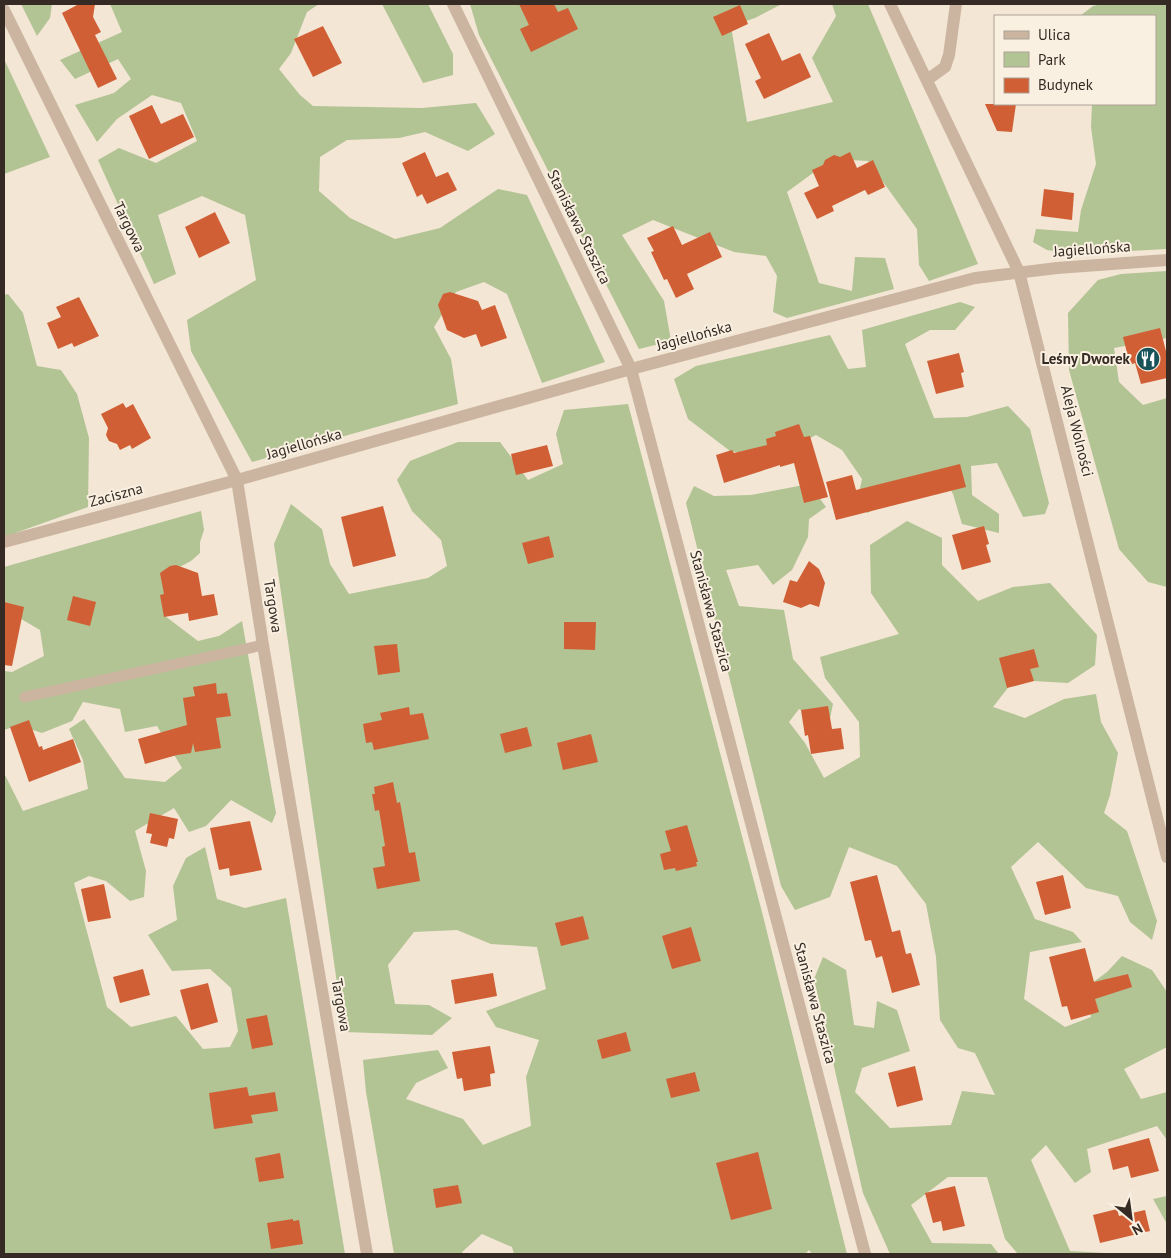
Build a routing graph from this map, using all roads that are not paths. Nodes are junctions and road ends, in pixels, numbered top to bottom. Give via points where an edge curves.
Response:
1 (452, 4) edge
2 (890, 4) edge
3 (956, 4) edge
4 (4, 10) edge
5 (927, 80) junction
6 (1167, 260) edge
7 (1019, 272) junction
8 (631, 369) junction
9 (236, 480) junction
10 (4, 542) edge
11 (263, 645) junction
12 (25, 697) dead end
13 (1167, 857) edge
14 (366, 1254) edge
15 (864, 1254) edge

1 - 8 street, Stanisława Staszica
2 - 5 street, Aleja Wolności
3 - 5 street via 945,67
4 - 9 street, Targowa
5 - 7 street, Aleja Wolności
6 - 7 street, Jagiellońska
7 - 8 street, Jagiellońska via 975,278
7 - 13 street, Aleja Wolności
8 - 9 street, Jagiellońska
8 - 15 street, Stanisława Staszica
9 - 10 street, Zaciszna
9 - 11 street, Targowa
11 - 12 lane
11 - 14 street, Targowa

